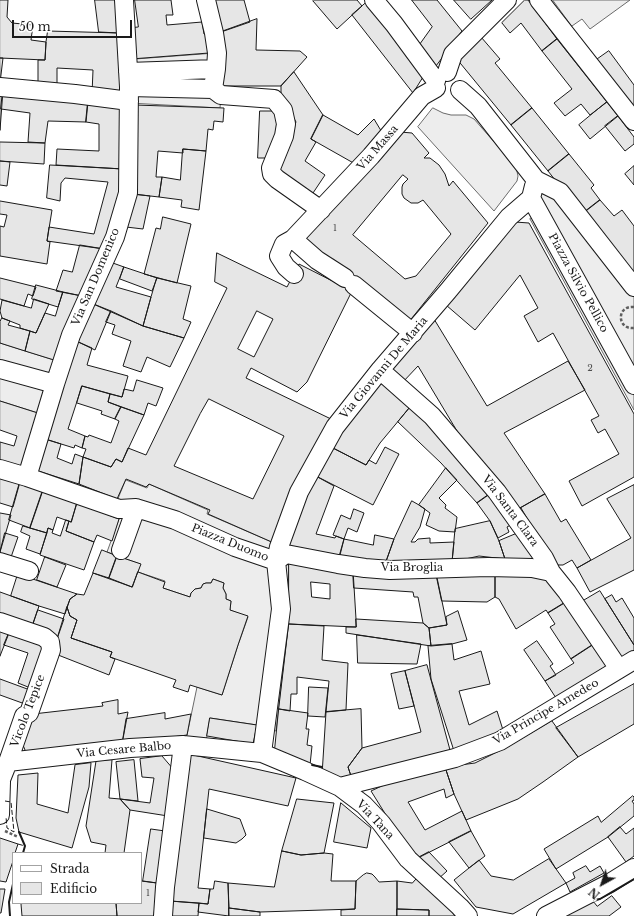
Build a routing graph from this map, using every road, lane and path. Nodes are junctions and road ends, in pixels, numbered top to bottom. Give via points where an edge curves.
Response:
1 (124, 0) edge
2 (206, 0) edge
3 (374, 0) edge
4 (507, 0) edge
5 (539, 0) edge
6 (216, 69) junction
7 (440, 80) junction
8 (0, 87) edge
9 (128, 87) junction
10 (217, 92) junction
11 (413, 106) junction
12 (634, 121) edge
13 (407, 132) dead end
14 (536, 180) junction
15 (531, 198) junction
16 (321, 210) junction
17 (293, 239) junction
18 (294, 274) dead end
19 (634, 287) edge
20 (634, 307) edge
21 (634, 328) edge
22 (413, 333) junction
23 (0, 369) edge
24 (380, 370) junction
25 (54, 384) junction
26 (634, 385) edge
27 (0, 469) edge
28 (28, 477) junction
29 (128, 509) junction
30 (121, 550) dead end
31 (276, 561) junction
32 (0, 562) edge
33 (29, 571) dead end
34 (551, 572) junction
35 (0, 622) edge
36 (627, 665) edge
37 (183, 745) junction
38 (262, 753) junction
39 (8, 762) junction
40 (0, 782) edge
41 (340, 788) junction
42 (0, 815) edge
43 (0, 829) edge
44 (18, 837) dead end
45 (634, 868) edge
46 (163, 916) edge
47 (468, 916) edge
48 (546, 916) edge

1 - 9 street, Via San Domenico
2 - 6 street via 217,53
3 - 7 street
4 - 7 street via 453,54
5 - 12 street
6 - 9 street
6 - 10 street
7 - 11 street, Via Massa
7 - 14 street via 437,91 439,94 447,98 456,95 460,90 478,106
8 - 9 street via 75,94
9 - 10 street
9 - 25 street, Via San Domenico via 128,193 115,237 71,335
10 - 16 street via 274,99 283,110 286,124 271,168 272,174
11 - 13 street
11 - 16 street, Via Massa
14 - 15 street
14 - 19 street via 560,192
15 - 22 street, Via Giovanni De Maria via 509,217 436,297
15 - 26 street, Piazza Silvio Pellico
16 - 17 street, Via Massa
17 - 18 street, Via Massa via 284,244 278,256
17 - 22 street
20 - 21 path via 624,309 621,315 624,325
22 - 24 street, Via Giovanni De Maria
23 - 25 street
24 - 31 street, Via Giovanni De Maria via 335,427 299,492 278,547
24 - 34 street, Via Santa Clara via 432,416 497,492 544,558
25 - 28 street, Via San Domenico
27 - 28 street, Piazza Duomo
28 - 29 street, Piazza Duomo
29 - 30 street
29 - 31 street, Piazza Duomo via 175,520 235,547
31 - 34 street, Via Broglia via 286,554 390,570 488,567 532,568
31 - 38 street, Piazza Duomo via 281,609
32 - 33 street
34 - 36 street, Via Santa Clara
35 - 39 street, Vicolo Tepice via 44,637 50,642 51,650 29,714 24,716
36 - 41 street, Via Principe Amedeo via 500,741 455,758
37 - 38 street, Via Cesare Balbo
37 - 39 street, Via Cesare Balbo via 130,748
37 - 46 street
38 - 41 street, Via Tana
39 - 40 street
40 - 42 street
41 - 47 street, Via Tana via 364,805 408,859
43 - 44 path
45 - 48 street

